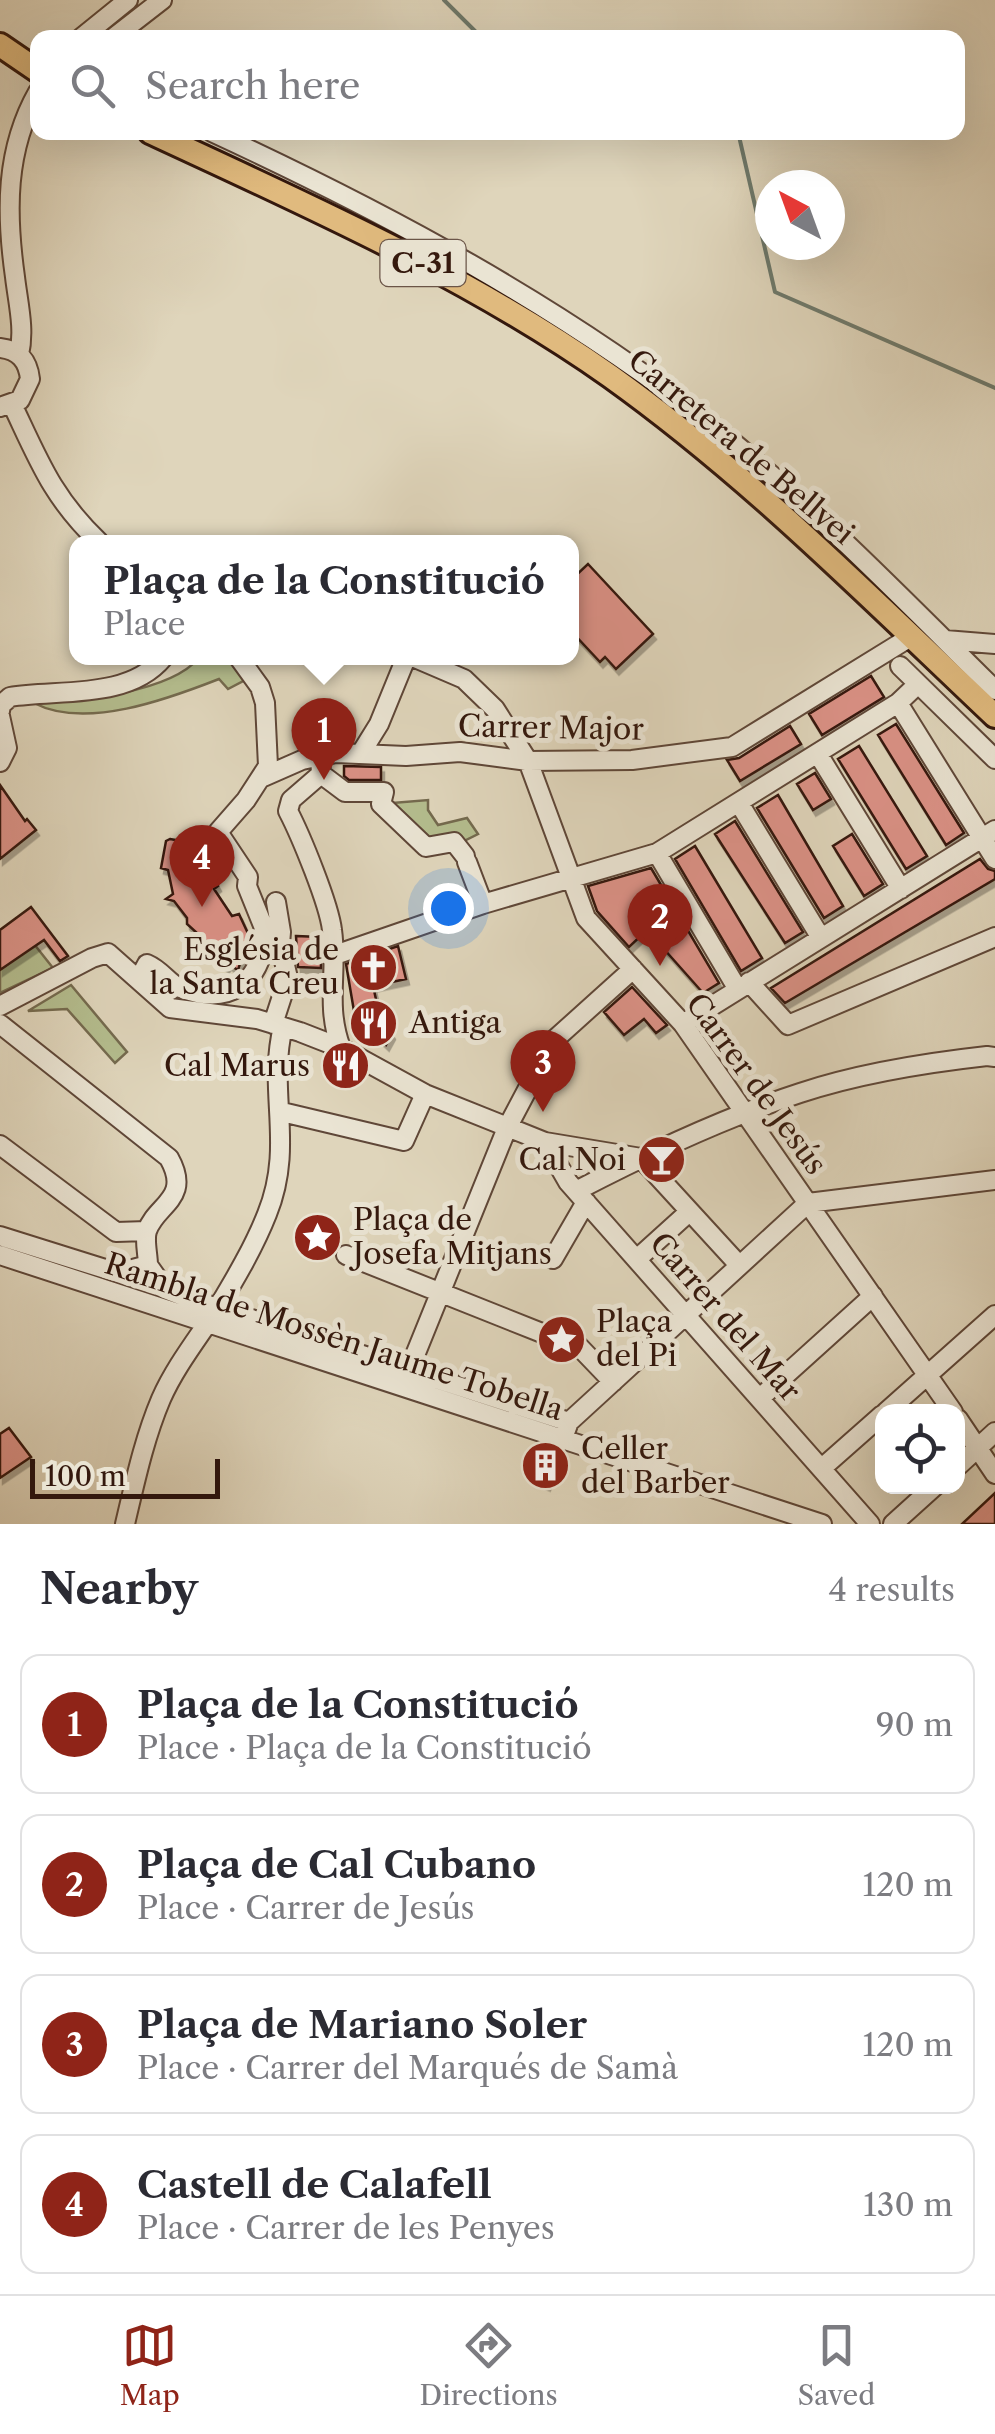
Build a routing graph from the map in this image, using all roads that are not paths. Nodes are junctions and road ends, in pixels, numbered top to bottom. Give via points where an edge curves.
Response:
1 (128, 0) edge
2 (162, 0) edge
3 (91, 30) edge
4 (123, 30) edge
5 (0, 45) edge
6 (30, 67) edge
7 (30, 110) edge
8 (167, 140) edge
9 (228, 140) edge
10 (0, 348) edge
11 (19, 355) junction
12 (6, 405) edge
13 (92, 535) edge
14 (912, 636) junction
15 (945, 640) junction
16 (995, 644) edge
17 (156, 665) edge
18 (244, 665) edge
19 (403, 665) edge
20 (431, 665) edge
21 (900, 666) dead end
22 (918, 684) junction
23 (995, 690) edge
24 (898, 703) junction
25 (0, 714) edge
26 (995, 716) edge
27 (361, 753) junction
28 (818, 754) junction
29 (319, 756) junction
30 (995, 759) edge
31 (528, 761) junction
32 (0, 762) edge
33 (260, 778) junction
34 (328, 779) junction
35 (739, 803) junction
36 (988, 834) edge
37 (657, 853) junction
38 (995, 859) edge
39 (572, 876) junction
40 (901, 889) junction
41 (276, 902) dead end
42 (482, 904) junction
43 (274, 932) junction
44 (995, 937) edge
45 (821, 938) junction
46 (332, 956) junction
47 (633, 969) junction
48 (139, 978) junction
49 (743, 985) junction
50 (0, 1006) edge
51 (0, 1024) edge
52 (683, 1024) junction
53 (278, 1026) junction
54 (348, 1053) junction
55 (995, 1058) edge
56 (425, 1094) junction
57 (282, 1112) junction
58 (746, 1113) junction
59 (506, 1128) junction
60 (546, 1142) junction
61 (0, 1145) edge
62 (641, 1158) junction
63 (995, 1180) edge
64 (581, 1196) junction
65 (808, 1203) junction
66 (689, 1212) junction
67 (147, 1231) junction
68 (116, 1232) junction
69 (0, 1236) edge
70 (0, 1254) edge
71 (346, 1255) dead end
72 (553, 1258) dead end
73 (638, 1258) junction
74 (739, 1264) junction
75 (137, 1268) junction
76 (440, 1292) junction
77 (121, 1295) junction
78 (873, 1296) junction
79 (218, 1308) junction
80 (687, 1315) junction
81 (995, 1315) edge
82 (206, 1324) junction
83 (409, 1370) junction
84 (928, 1375) junction
85 (613, 1382) junction
86 (760, 1398) junction
87 (894, 1404) edge
88 (947, 1404) edge
89 (569, 1422) junction
90 (875, 1422) edge
91 (965, 1429) edge
92 (995, 1432) edge
93 (562, 1441) junction
94 (978, 1448) junction
95 (965, 1460) edge
96 (824, 1471) junction
97 (995, 1474) edge
98 (926, 1494) edge
99 (125, 1524) edge
100 (822, 1524) edge
101 (870, 1524) edge
102 (893, 1524) edge

1 - 3 street
2 - 4 street
5 - 6 main road
7 - 11 street via 8,196 23,337
8 - 14 main road, Carretera de Bellvei / C-31 via 383,243 557,340 678,426
9 - 15 street via 492,276 588,335 808,506
10 - 11 street
11 - 12 street via 30,379 26,392
12 - 13 street via 51,488
14 - 26 main road, Carretera de Bellvei / C-31
14 - 31 street, Carrer Major via 732,747 632,760
15 - 16 street
15 - 23 street
17 - 25 street via 96,690 10,697
18 - 33 street via 265,703 268,766
19 - 27 street
20 - 31 street, Carrer de Jesús via 480,692
21 - 22 street
22 - 24 street
22 - 30 street
24 - 28 street
24 - 36 street
25 - 32 street via 7,748
27 - 29 street, Carrer Major
27 - 31 street, Carrer Major via 460,752
28 - 35 street
28 - 40 street
29 - 33 street, Carrer Major
29 - 34 street
31 - 39 street, Carrer de Jesús
33 - 43 street, Carrer Major via 218,829
34 - 42 street via 345,792 384,792 381,804 426,848 454,842
34 - 46 street via 291,800 288,811 332,925
35 - 37 street
35 - 45 street
36 - 38 street
36 - 40 street
37 - 39 street
37 - 49 street
39 - 42 street
39 - 47 street, Carrer de Jesús via 586,918
40 - 45 street
41 - 43 street
42 - 46 street
43 - 48 street via 251,980 227,994 174,986 147,964
43 - 53 street via 288,978
44 - 49 street via 788,1025
45 - 49 street
46 - 54 street via 333,1026
47 - 52 street, Carrer de Jesús
47 - 59 street via 552,1041
48 - 50 street via 101,954
48 - 53 street via 170,1008
49 - 52 street
51 - 67 street via 169,1158 176,1186
52 - 58 street, Carrer de Jesús
53 - 54 street
53 - 57 street
54 - 56 street
55 - 58 street via 872,1074
56 - 57 street via 404,1140
56 - 59 street
57 - 79 street via 279,1177 267,1214
58 - 62 street
58 - 65 street, Carrer de Jesús
59 - 60 street
59 - 76 street
60 - 62 street
60 - 64 street, Carrer del Mar
61 - 68 street
62 - 64 street
62 - 66 street
63 - 65 street
64 - 72 street
64 - 73 street, Carrer del Mar
65 - 74 street
65 - 78 street, Carrer de Jesús
66 - 73 street
66 - 74 street
67 - 68 street
67 - 75 street
68 - 75 street
69 - 75 street, Rambla de Mossèn Jaume Tobella via 118,1273
70 - 77 street, Rambla de Mossèn Jaume Tobella
71 - 76 street
73 - 80 street, Carrer del Mar
74 - 80 street
75 - 77 street
75 - 79 street, Rambla de Mossèn Jaume Tobella via 165,1289
76 - 83 street
76 - 85 street via 542,1332 566,1333
77 - 82 street, Rambla de Mossèn Jaume Tobella
78 - 84 street, Carrer de Jesús
78 - 86 street
79 - 82 street
79 - 83 street, Rambla de Mossèn Jaume Tobella
80 - 85 street
80 - 86 street, Carrer del Mar
81 - 84 street
82 - 93 street, Rambla de Mossèn Jaume Tobella
82 - 99 street via 162,1396
83 - 89 street, Rambla de Mossèn Jaume Tobella
84 - 87 street
84 - 88 street, Carrer de Jesús
85 - 89 street
86 - 96 street, Carrer del Mar
89 - 93 street
90 - 96 street
91 - 94 street
92 - 94 street
93 - 100 street, Rambla de Mossèn Jaume Tobella
94 - 95 street
94 - 97 street
96 - 101 street, Carrer del Mar
98 - 102 street

